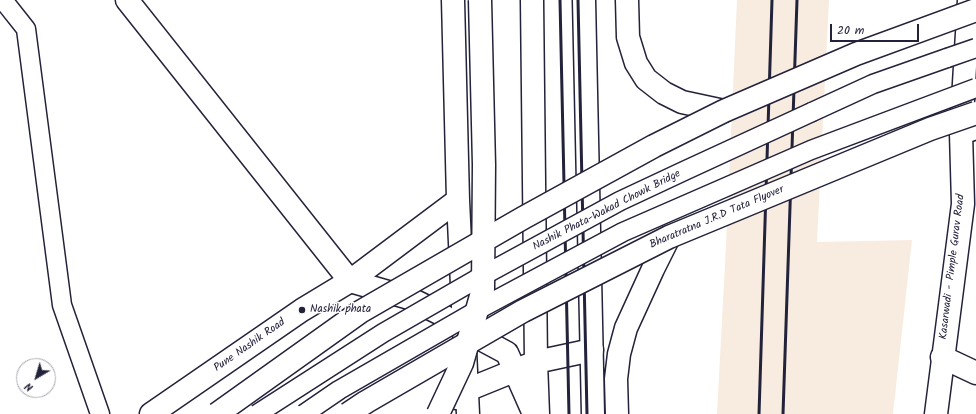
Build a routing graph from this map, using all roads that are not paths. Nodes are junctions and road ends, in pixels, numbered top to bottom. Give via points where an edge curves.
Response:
1 (3, 0) edge
2 (127, 0) edge
3 (452, 0) edge
4 (480, 0) edge
5 (532, 0) edge
6 (584, 0) edge
7 (627, 0) edge
8 (970, 0) edge
9 (976, 10) edge
10 (976, 48) edge
11 (976, 88) edge
12 (724, 111) junction
13 (976, 113) edge
14 (968, 131) edge
15 (458, 200) junction
16 (969, 203) edge
17 (668, 237) junction
18 (350, 281) junction
19 (464, 330) junction
20 (592, 350) junction
21 (942, 357) junction
22 (536, 362) junction
23 (515, 371) junction
24 (976, 373) edge
25 (467, 390) junction
26 (100, 414) edge
27 (151, 414) edge
28 (217, 414) edge
29 (258, 414) edge
30 (304, 414) edge
31 (348, 414) edge
32 (434, 414) edge
33 (438, 414) edge
34 (468, 414) edge
35 (534, 414) edge
36 (538, 414) edge
37 (593, 414) edge
38 (617, 414) edge
39 (936, 414) edge

1 - 26 lane via 26,29 62,305
2 - 18 main road
3 - 15 main road
4 - 33 main road, bridge via 484,165 483,289 462,363
5 - 22 main road
6 - 20 main road
7 - 12 main road via 628,37 636,63 646,79 664,93 682,102
8 - 14 main road, Kasarwadi - Pimple Gurav Road
9 - 12 main road, bridge via 856,54
10 - 29 lane, Nashik Phata-Wakad Chowk Bridge, bridge via 873,84 620,201 383,333
11 - 30 lane, bridge via 811,150 623,232 477,311 339,390
12 - 28 main road, bridge via 530,214 360,312
13 - 17 main road, Bharatratna J.R.D Tata Flyover, bridge via 930,129
14 - 16 main road, Kasarwadi - Pimple Gurav Road
15 - 18 main road, Pune Nashik Road
15 - 19 main road
16 - 21 main road, Kasarwadi - Pimple Gurav Road
17 - 31 main road, Bharatratna J.R.D Tata Flyover, bridge via 523,311
17 - 38 main road via 626,328 616,379
18 - 19 main road via 409,298 441,314
18 - 27 main road, Pune Nashik Road via 302,310
19 - 23 main road via 507,353
19 - 25 main road
20 - 22 main road
20 - 37 main road
21 - 24 main road
21 - 39 main road, Kasarwadi - Pimple Gurav Road
22 - 23 main road
22 - 36 main road
23 - 25 main road
23 - 35 main road
25 - 32 main road
25 - 34 main road

